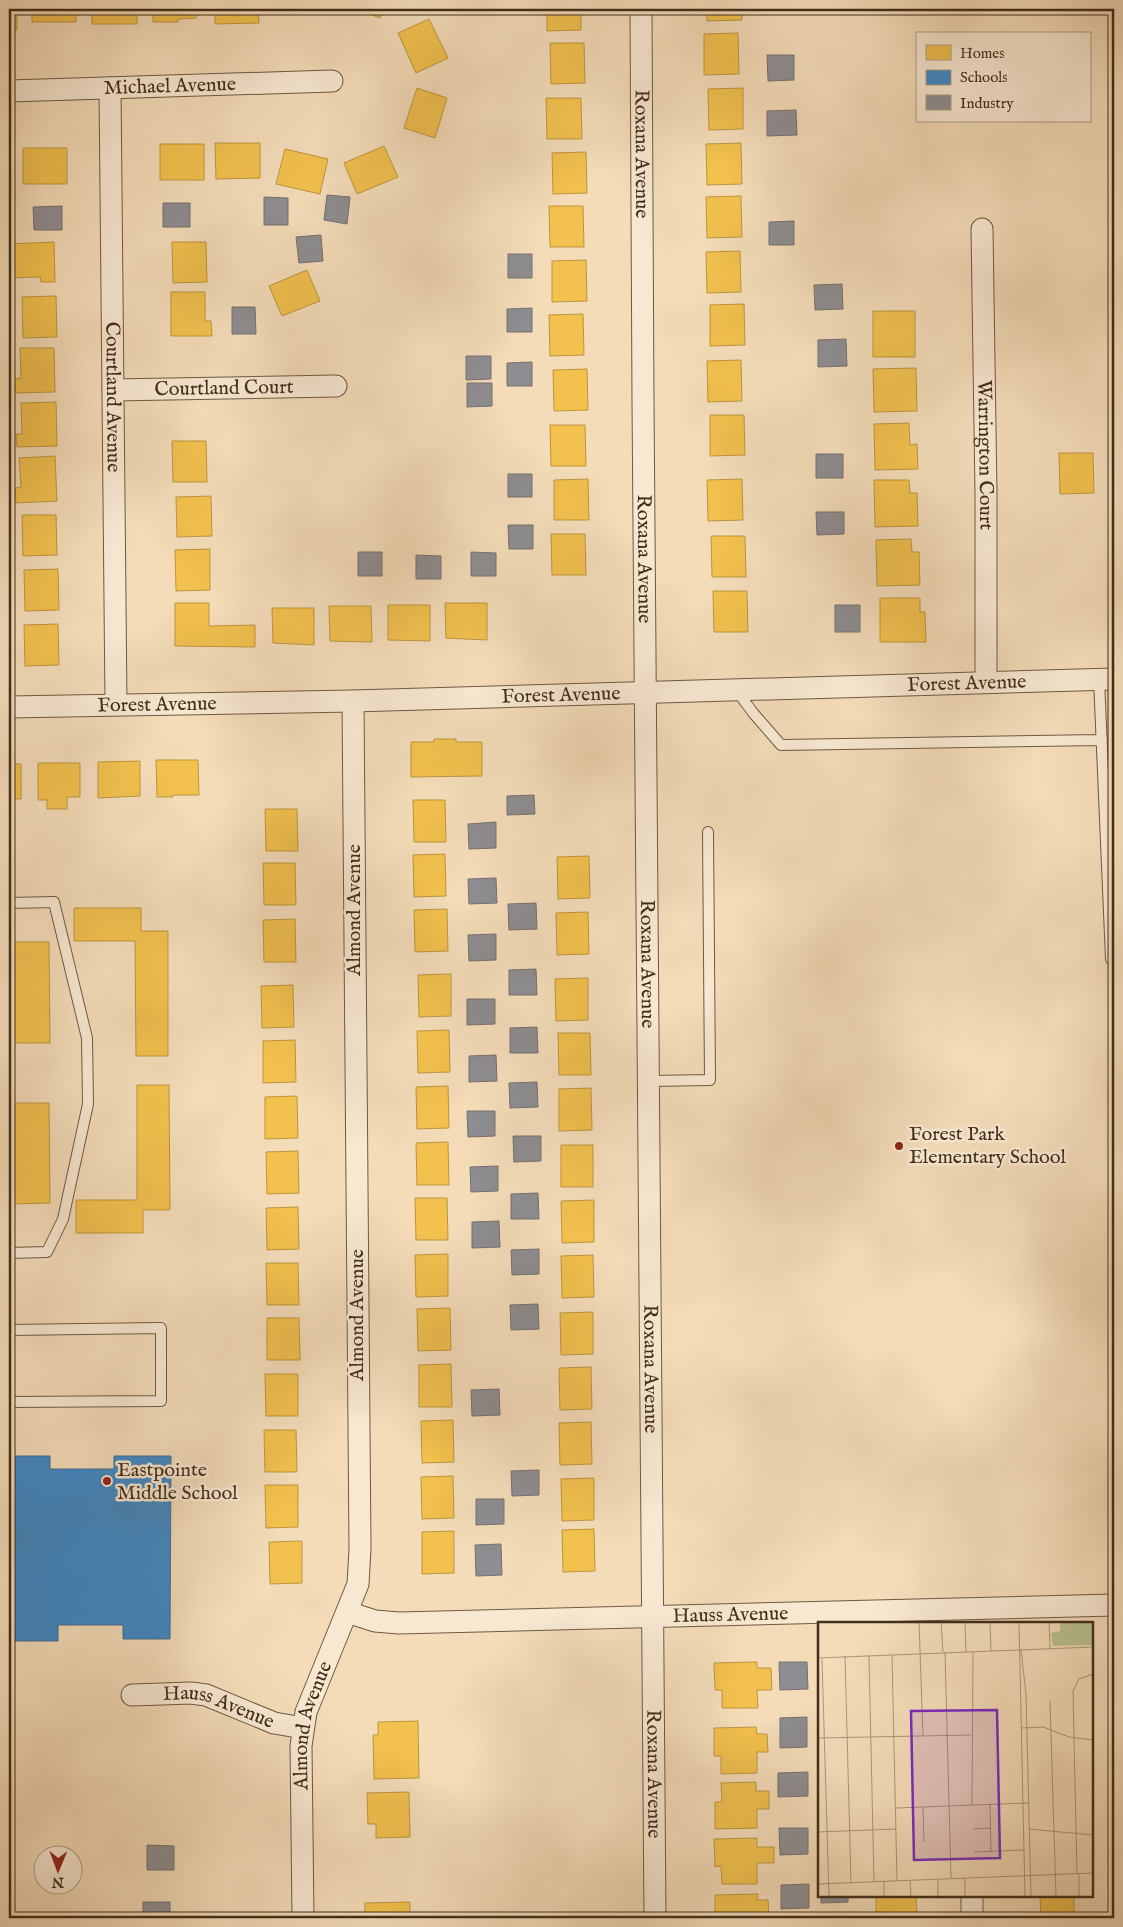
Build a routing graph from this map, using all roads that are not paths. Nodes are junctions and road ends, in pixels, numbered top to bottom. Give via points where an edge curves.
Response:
1 (641, 9) edge
2 (332, 81) dead end
3 (110, 88) junction
4 (9, 91) edge
5 (982, 229) dead end
6 (336, 386) dead end
7 (113, 390) junction
8 (1107, 679) edge
9 (986, 681) junction
10 (735, 690) junction
11 (646, 693) junction
12 (353, 701) junction
13 (116, 704) junction
14 (9, 707) edge
15 (1102, 740) junction
16 (708, 832) dead end
17 (9, 902) edge
18 (1111, 960) dead end
19 (649, 1081) junction
20 (9, 1253) edge
21 (9, 1330) edge
22 (9, 1402) edge
23 (1114, 1605) edge
24 (347, 1612) junction
25 (969, 1616) edge
26 (653, 1618) junction
27 (132, 1695) dead end
28 (303, 1728) junction
29 (972, 1897) edge
30 (303, 1918) edge
31 (655, 1918) edge
32 (972, 1918) edge

1 - 11 street, Roxana Avenue
2 - 3 street, Michael Avenue
3 - 4 street, Michael Avenue
3 - 7 street, Courtland Avenue
5 - 9 street, Warrington Court
6 - 7 street, Courtland Court
7 - 13 street, Courtland Avenue
8 - 9 street, Forest Avenue
8 - 15 lane
9 - 10 street, Forest Avenue
10 - 11 street, Forest Avenue
10 - 15 lane via 781,745
11 - 12 street, Forest Avenue
11 - 19 street, Roxana Avenue
12 - 13 street, Forest Avenue
12 - 24 street, Almond Avenue via 360,1549 358,1584
13 - 14 street, Forest Avenue
15 - 18 lane
16 - 19 lane via 710,1080
17 - 20 lane via 54,902 87,1038 88,1104 63,1219 47,1252
19 - 26 street, Roxana Avenue
21 - 22 lane via 161,1328 161,1401
23 - 25 street, Hauss Avenue
24 - 26 street, Hauss Avenue via 393,1623
24 - 28 street, Almond Avenue via 306,1712
25 - 26 street, Hauss Avenue
26 - 31 street, Roxana Avenue
27 - 28 street, Hauss Avenue via 206,1695 274,1723
28 - 30 street, Almond Avenue
29 - 32 street

